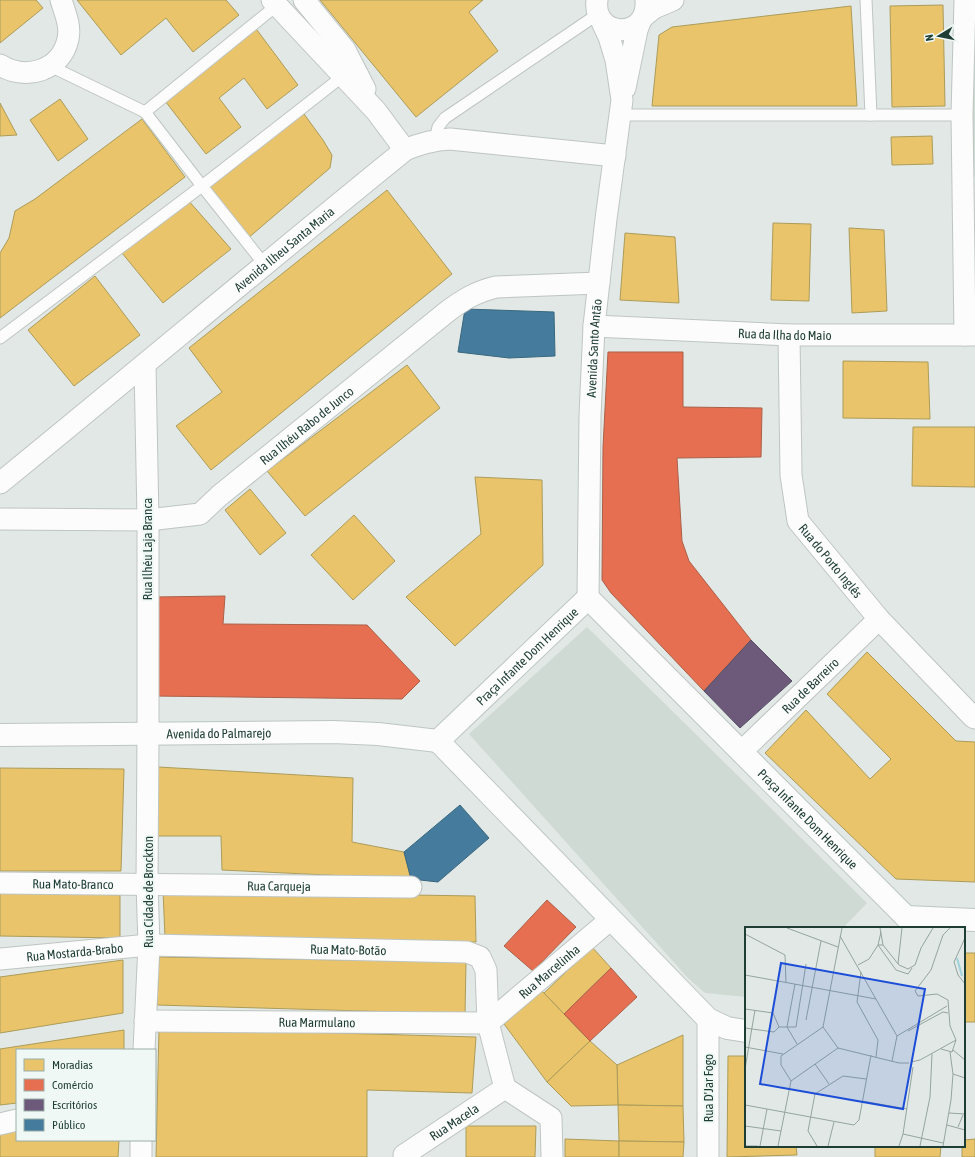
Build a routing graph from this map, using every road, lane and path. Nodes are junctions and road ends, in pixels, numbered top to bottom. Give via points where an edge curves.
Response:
1 (61, 0) edge
2 (304, 0) edge
3 (673, 0) edge
4 (866, 0) edge
5 (965, 0) edge
6 (274, 3) edge
7 (597, 8) edge
8 (643, 13) edge
9 (0, 65) edge
10 (50, 66) junction
11 (343, 76) junction
12 (621, 107) junction
13 (376, 111) junction
14 (145, 112) junction
15 (871, 116) junction
16 (962, 116) junction
17 (435, 140) junction
18 (406, 150) junction
19 (615, 156) junction
20 (202, 186) junction
21 (264, 264) junction
22 (599, 284) junction
23 (594, 326) junction
24 (789, 335) junction
25 (970, 335) edge
26 (0, 338) edge
27 (145, 365) junction
28 (0, 483) edge
29 (0, 519) edge
30 (148, 520) junction
31 (588, 598) junction
32 (879, 619) junction
33 (975, 718) edge
34 (148, 733) junction
35 (0, 734) edge
36 (438, 741) junction
37 (741, 752) junction
38 (0, 882) edge
39 (146, 884) junction
40 (412, 886) dead end
41 (611, 919) junction
42 (975, 920) edge
43 (900, 922) edge
44 (148, 945) junction
45 (0, 959) edge
46 (708, 1019) junction
47 (145, 1021) junction
48 (488, 1023) junction
49 (745, 1031) edge
50 (144, 1049) edge
51 (505, 1088) junction
52 (16, 1120) edge
53 (0, 1124) edge
54 (141, 1141) edge
55 (141, 1157) edge
56 (404, 1157) edge
57 (552, 1157) edge
58 (708, 1157) edge

1 - 10 street via 69,27 68,39 64,51
2 - 13 street via 344,50
3 - 8 street
4 - 15 lane
5 - 16 street
6 - 11 street
6 - 14 lane
7 - 8 street via 609,27 617,30 633,28
7 - 12 street, Avenida Santo Antão via 616,60
7 - 17 lane via 445,118 438,127
8 - 12 street, Avenida Santo Antão
9 - 10 street via 18,73 42,71
10 - 14 lane
11 - 13 street
11 - 20 lane
12 - 15 lane
12 - 19 street, Avenida Santo Antão
13 - 18 street
14 - 20 lane
15 - 16 lane
16 - 25 street
17 - 18 street, Avenida Ilheu Santa Maria
17 - 19 street, Avenida Ilheu Santa Maria via 450,139
18 - 21 street, Avenida Ilheu Santa Maria
19 - 22 street, Avenida Santo Antão
20 - 21 lane
20 - 26 lane
21 - 27 street, Avenida Ilheu Santa Maria
22 - 23 street, Avenida Santo Antão
22 - 30 street, Rua Ilhéu Rabo de Junco via 496,287 470,295 219,496 200,514
23 - 24 street, Rua da Ilha do Maio
23 - 31 street, Avenida Santo Antão via 590,416
24 - 25 street, Rua da Ilha do Maio
24 - 32 street, Rua do Porto Inglês via 791,475 798,521
27 - 28 street, Avenida Ilheu Santa Maria
27 - 30 street, Rua Ilhéu Laja Branca
29 - 30 street, Rua Ilhéu Rabo de Junco
30 - 34 street, Rua Ilhéu Laja Branca
31 - 36 street, Praça Infante Dom Henrique
31 - 37 street, Praça Infante Dom Henrique
32 - 33 street, Rua do Porto Inglês
32 - 37 street, Rua de Barreiro
34 - 35 street, Avenida do Palmarejo
34 - 36 street, Avenida do Palmarejo via 333,732
34 - 39 street, Rua Cidade de Brockton
36 - 41 street
37 - 43 street, Praça Infante Dom Henrique
38 - 39 street, Rua Mato-Branco
39 - 40 street, Rua Carqueja
39 - 44 street, Rua Cidade de Brockton
41 - 46 street
41 - 48 street, Rua Marcelinha
42 - 43 street
44 - 45 street, Rua Mostarda-Brabo
44 - 47 street, Rua Cidade de Brockton
44 - 48 street, Rua Mato-Botão via 467,952 480,957 486,970
46 - 49 street via 727,1028
46 - 58 street, Rua D'Jar Fogo
47 - 48 street, Rua Marmulano
47 - 50 street, Rua Cidade de Brockton
48 - 51 street, Rua Mato-Botão
51 - 56 street, Rua Macela
51 - 57 street via 551,1118
52 - 53 street
54 - 55 street

